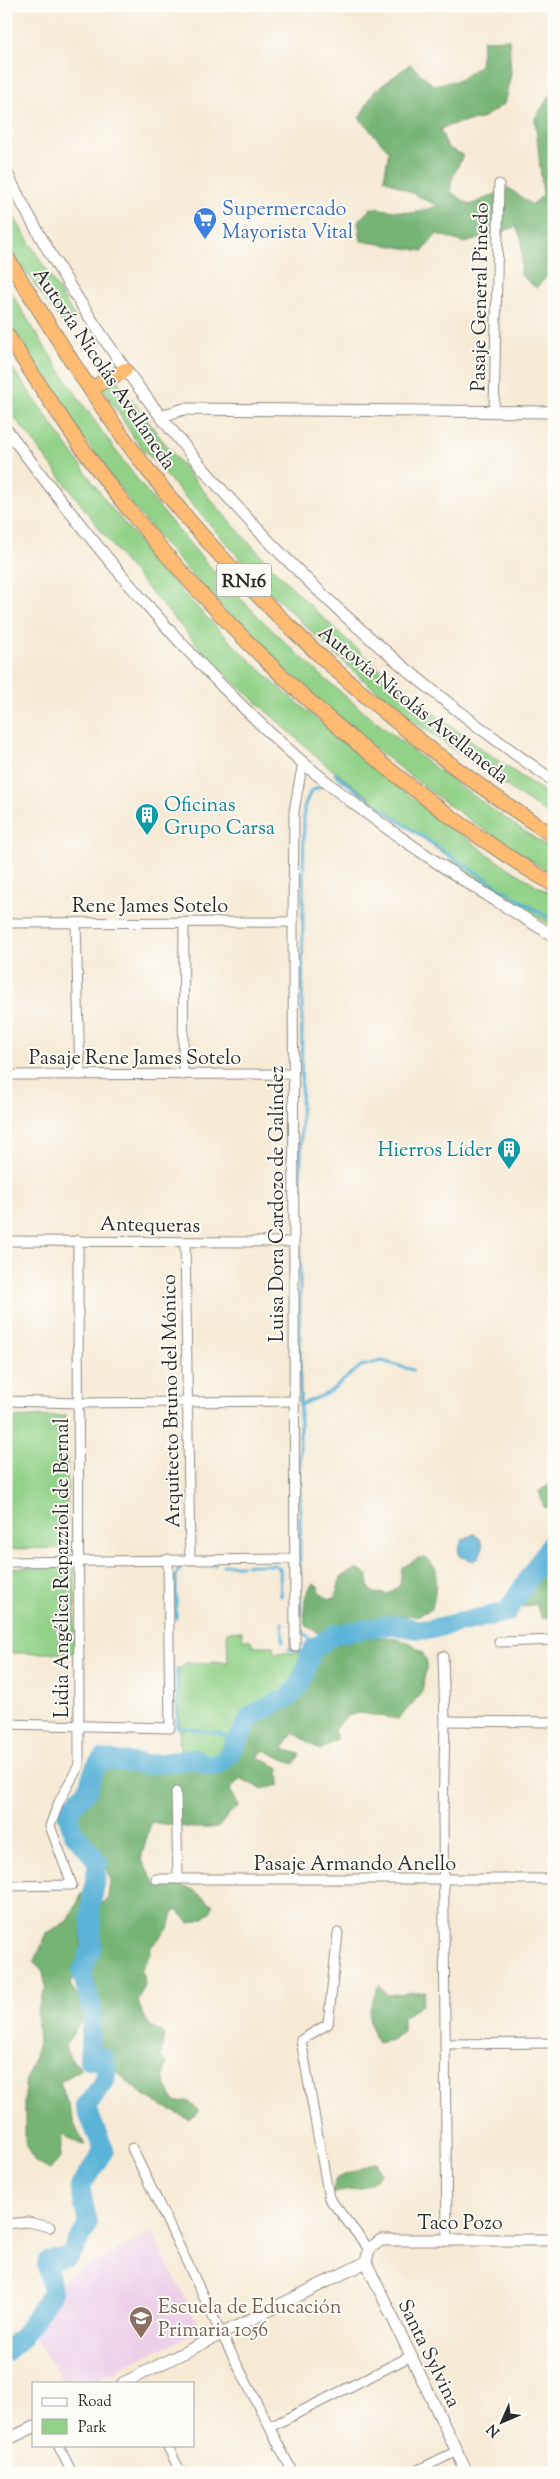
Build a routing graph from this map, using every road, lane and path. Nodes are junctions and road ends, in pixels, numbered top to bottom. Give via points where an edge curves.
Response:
1 (6, 172) edge
2 (499, 184) dead end
3 (6, 256) edge
4 (6, 333) edge
5 (125, 370) junction
6 (90, 389) junction
7 (494, 412) junction
8 (554, 412) edge
9 (162, 418) junction
10 (6, 429) edge
11 (303, 762) junction
12 (554, 781) edge
13 (554, 836) edge
14 (554, 885) edge
15 (293, 922) junction
16 (6, 923) edge
17 (76, 923) junction
18 (184, 923) junction
19 (554, 936) edge
20 (80, 1074) junction
21 (183, 1074) junction
22 (293, 1074) junction
23 (6, 1075) edge
24 (78, 1240) junction
25 (6, 1241) edge
26 (185, 1242) junction
27 (294, 1242) junction
28 (6, 1401) edge
29 (188, 1401) junction
30 (294, 1401) junction
31 (79, 1403) junction
32 (168, 1559) junction
33 (190, 1559) junction
34 (295, 1559) junction
35 (79, 1561) junction
36 (6, 1562) edge
37 (554, 1640) edge
38 (499, 1642) dead end
39 (295, 1647) dead end
40 (443, 1656) dead end
41 (445, 1721) junction
42 (554, 1722) edge
43 (6, 1724) edge
44 (79, 1724) junction
45 (176, 1792) dead end
46 (156, 1879) dead end
47 (178, 1879) junction
48 (554, 1879) edge
49 (445, 1881) junction
50 (6, 1886) edge
51 (338, 1933) dead end
52 (554, 2043) edge
53 (445, 2044) junction
54 (132, 2148) dead end
55 (6, 2224) edge
56 (50, 2227) dead end
57 (554, 2240) edge
58 (447, 2241) junction
59 (369, 2249) junction
60 (366, 2262) junction
61 (222, 2334) junction
62 (411, 2356) junction
63 (136, 2380) edge
64 (270, 2427) junction
65 (32, 2428) edge
66 (6, 2440) edge
67 (58, 2446) edge
68 (168, 2446) edge
69 (456, 2451) junction
70 (72, 2473) edge
71 (181, 2473) edge
72 (292, 2473) edge
73 (412, 2473) edge
74 (467, 2473) edge

1 - 5 street via 54,262
2 - 7 street, Pasaje General Pinedo
3 - 6 highway, Autovía Nicolás Avellaneda / RN16
4 - 14 highway, RN16 via 57,413 111,488 231,626 302,694 400,777 481,838
5 - 6 highway
5 - 9 street
6 - 13 highway, Autovía Nicolás Avellaneda / RN16 via 177,505 244,580 302,638 414,735 497,798
7 - 8 street
7 - 9 street via 184,409
9 - 12 street via 212,481 325,599 404,670 493,739
10 - 11 street via 156,617
11 - 15 street, Luisa Dora Cardozo de Galíndez via 294,811
11 - 19 street via 410,844
15 - 18 street, Rene James Sotelo
15 - 22 street, Luisa Dora Cardozo de Galíndez
16 - 17 street, Rene James Sotelo
17 - 18 street, Rene James Sotelo
17 - 20 street
18 - 21 street
20 - 21 street, Pasaje Rene James Sotelo
20 - 23 street, Pasaje Rene James Sotelo
21 - 22 street, Pasaje Rene James Sotelo
22 - 27 street, Luisa Dora Cardozo de Galíndez
24 - 25 street, Antequeras
24 - 26 street, Antequeras
24 - 31 street, Lidia Angélica Rapazzioli de Bernal
26 - 27 street, Antequeras
26 - 29 street, Arquitecto Bruno del Mónico
27 - 30 street, Luisa Dora Cardozo de Galíndez
28 - 31 street
29 - 30 street
29 - 31 street
29 - 33 street, Arquitecto Bruno del Mónico
30 - 34 street, Luisa Dora Cardozo de Galíndez
31 - 35 street, Lidia Angélica Rapazzioli de Bernal
32 - 33 street
32 - 35 street
32 - 44 street via 170,1728
33 - 34 street
34 - 39 street, Luisa Dora Cardozo de Galíndez
35 - 36 street
35 - 44 street, Lidia Angélica Rapazzioli de Bernal
37 - 38 street
40 - 41 street
41 - 42 street
41 - 49 street
43 - 44 street
44 - 50 street, Lidia Angélica Rapazzioli de Bernal via 79,1765 50,1826 72,1885
45 - 47 street
46 - 47 street, Pasaje Armando Anello
47 - 49 street, Pasaje Armando Anello
48 - 49 street, Pasaje Armando Anello
49 - 53 street
51 - 59 street via 328,2024 301,2040 329,2198
52 - 53 street
53 - 58 street
54 - 61 street
55 - 56 street via 28,2222
57 - 58 street, Taco Pozo
58 - 59 street, Taco Pozo via 381,2240
59 - 60 street
60 - 61 street
60 - 62 street, Santa Sylvina
61 - 63 street
61 - 64 street
62 - 64 street
62 - 69 street, Santa Sylvina
64 - 72 street
65 - 66 street
67 - 70 street
68 - 71 street
69 - 73 street
69 - 74 street, Santa Sylvina

